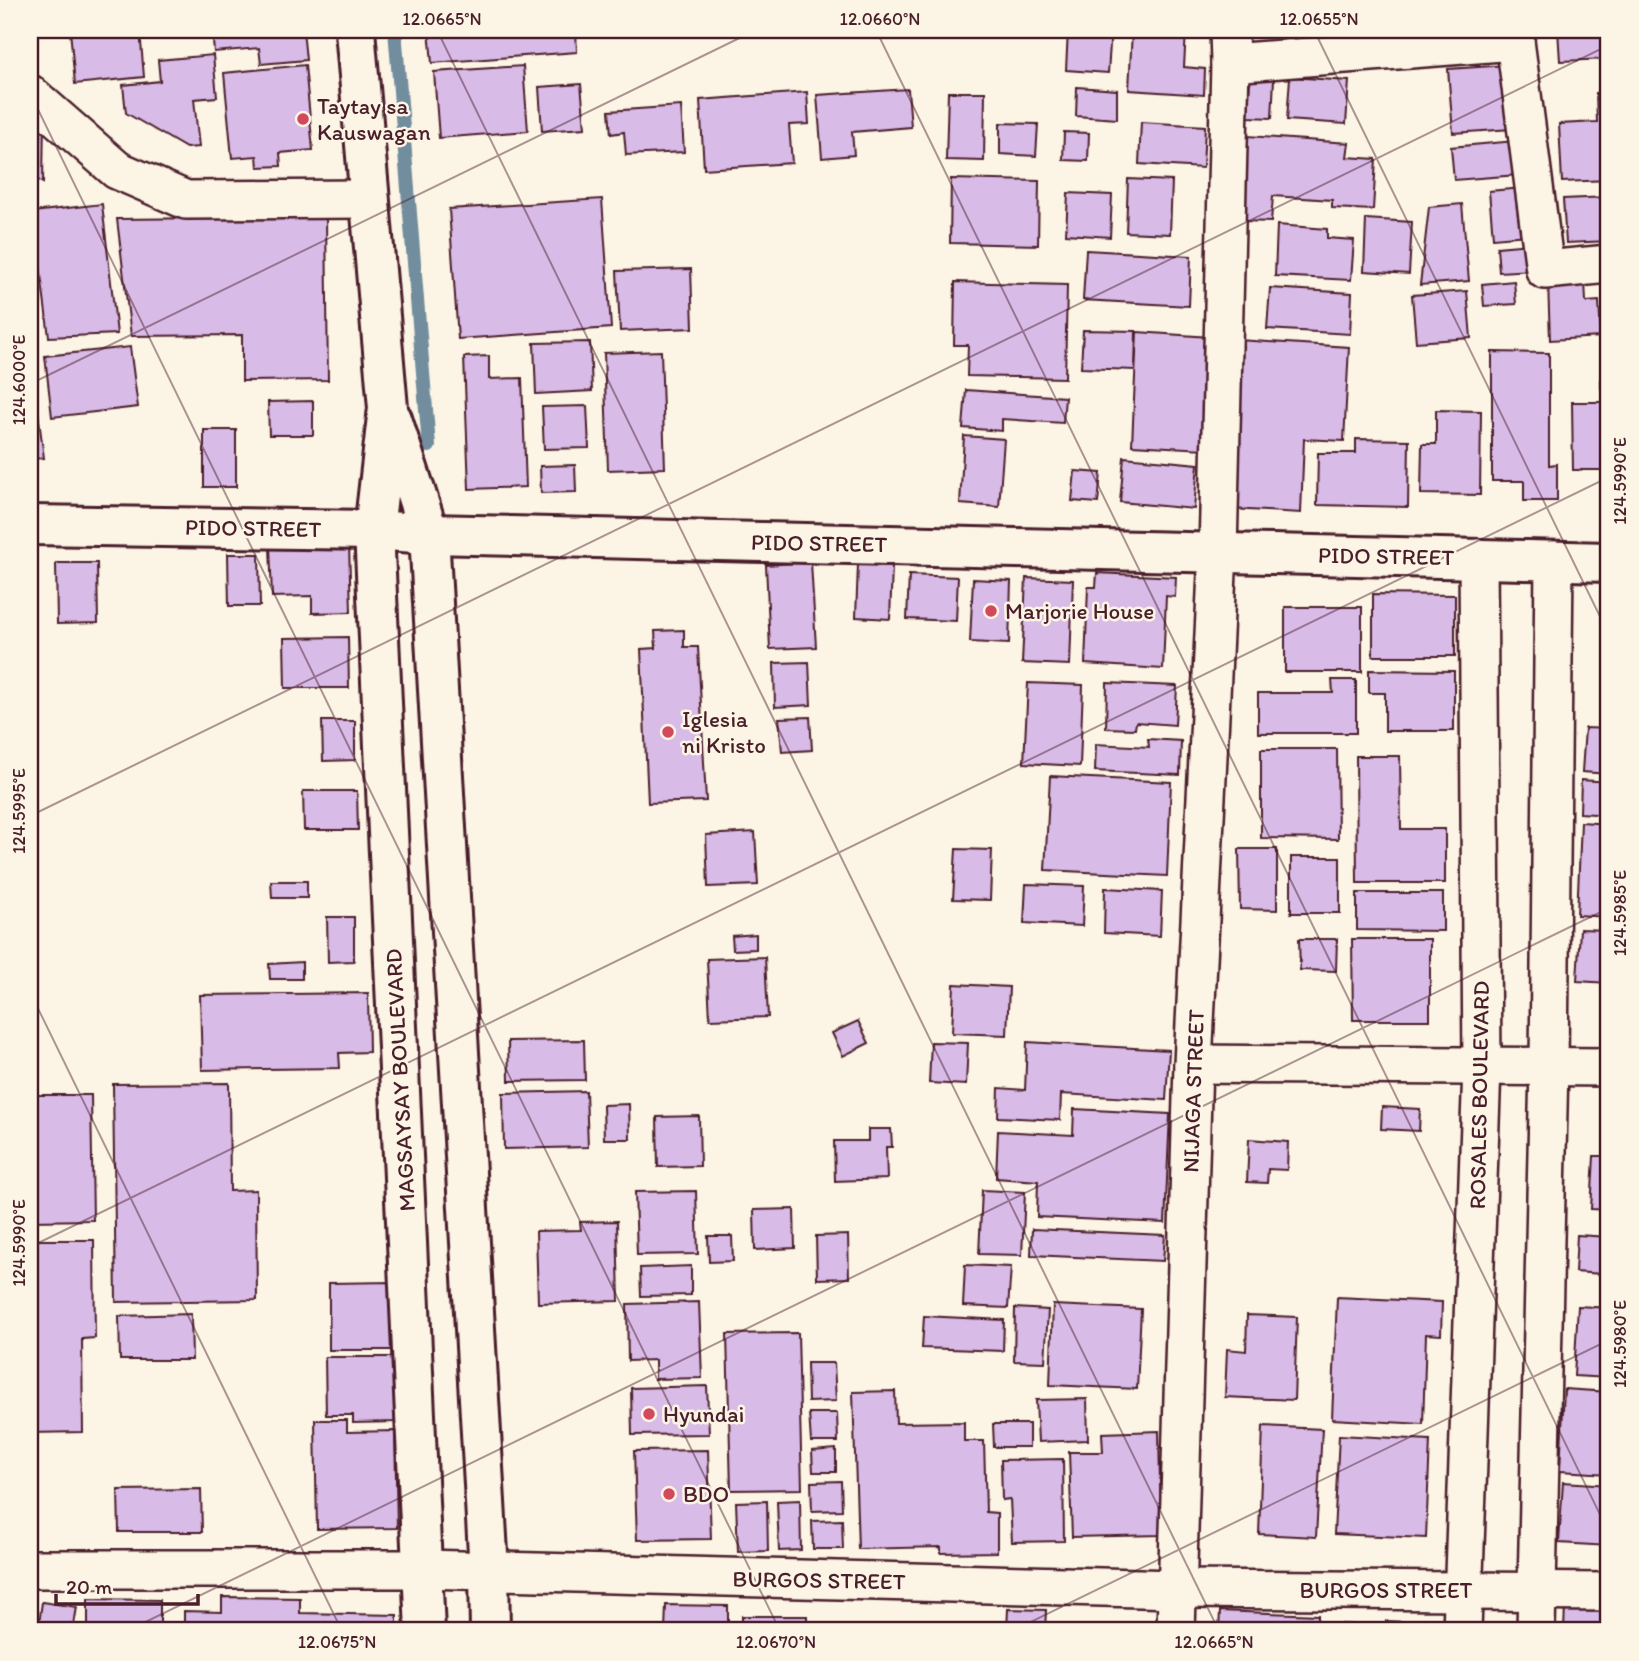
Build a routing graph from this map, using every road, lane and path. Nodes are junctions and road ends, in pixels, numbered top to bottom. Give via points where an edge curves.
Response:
1 (355, 30) edge
2 (1516, 35) edge
3 (1230, 46) edge
4 (30, 94) edge
5 (370, 199) junction
6 (1609, 264) edge
7 (388, 408) junction
8 (30, 525) edge
9 (373, 530) junction
10 (429, 534) junction
11 (1218, 552) junction
12 (1478, 558) junction
13 (1554, 560) junction
14 (1609, 562) edge
15 (452, 932) junction
16 (393, 935) junction
17 (1193, 1064) junction
18 (1549, 1066) junction
19 (1482, 1067) junction
20 (1609, 1067) edge
21 (30, 1569) edge
22 (423, 1569) junction
23 (489, 1571) junction
24 (1177, 1589) junction
25 (1464, 1591) junction
26 (1537, 1592) junction
27 (1609, 1592) edge
28 (425, 1631) edge
29 (490, 1631) edge
30 (1176, 1631) edge
31 (1462, 1631) edge
32 (1536, 1631) edge

1 - 5 street
2 - 3 street
2 - 6 street via 1545,270
3 - 11 street, NIJAGA STREET
4 - 5 street via 117,170 186,200
5 - 7 street
7 - 9 street, MAGSAYSAY BOULEVARD
7 - 10 street
8 - 9 street, PIDO STREET
9 - 10 street, PIDO STREET
9 - 16 street, MAGSAYSAY BOULEVARD
10 - 11 street, PIDO STREET
10 - 15 street
11 - 12 street, PIDO STREET
11 - 17 street, NIJAGA STREET
12 - 13 street, PIDO STREET
12 - 19 street, ROSALES BOULEVARD
13 - 14 street, PIDO STREET
13 - 18 street
15 - 16 street
15 - 23 street
16 - 22 street, MAGSAYSAY BOULEVARD
17 - 19 street
17 - 24 street, NIJAGA STREET
18 - 19 street
18 - 20 street
18 - 26 street
19 - 25 street, ROSALES BOULEVARD
21 - 22 street, BURGOS STREET
22 - 23 street, BURGOS STREET
22 - 28 street, MAGSAYSAY BOULEVARD
23 - 24 street, BURGOS STREET
23 - 29 street
24 - 25 street, BURGOS STREET
24 - 30 street, NIJAGA STREET
25 - 26 street, BURGOS STREET
25 - 31 street, ROSALES BOULEVARD
26 - 27 street, BURGOS STREET
26 - 32 street

